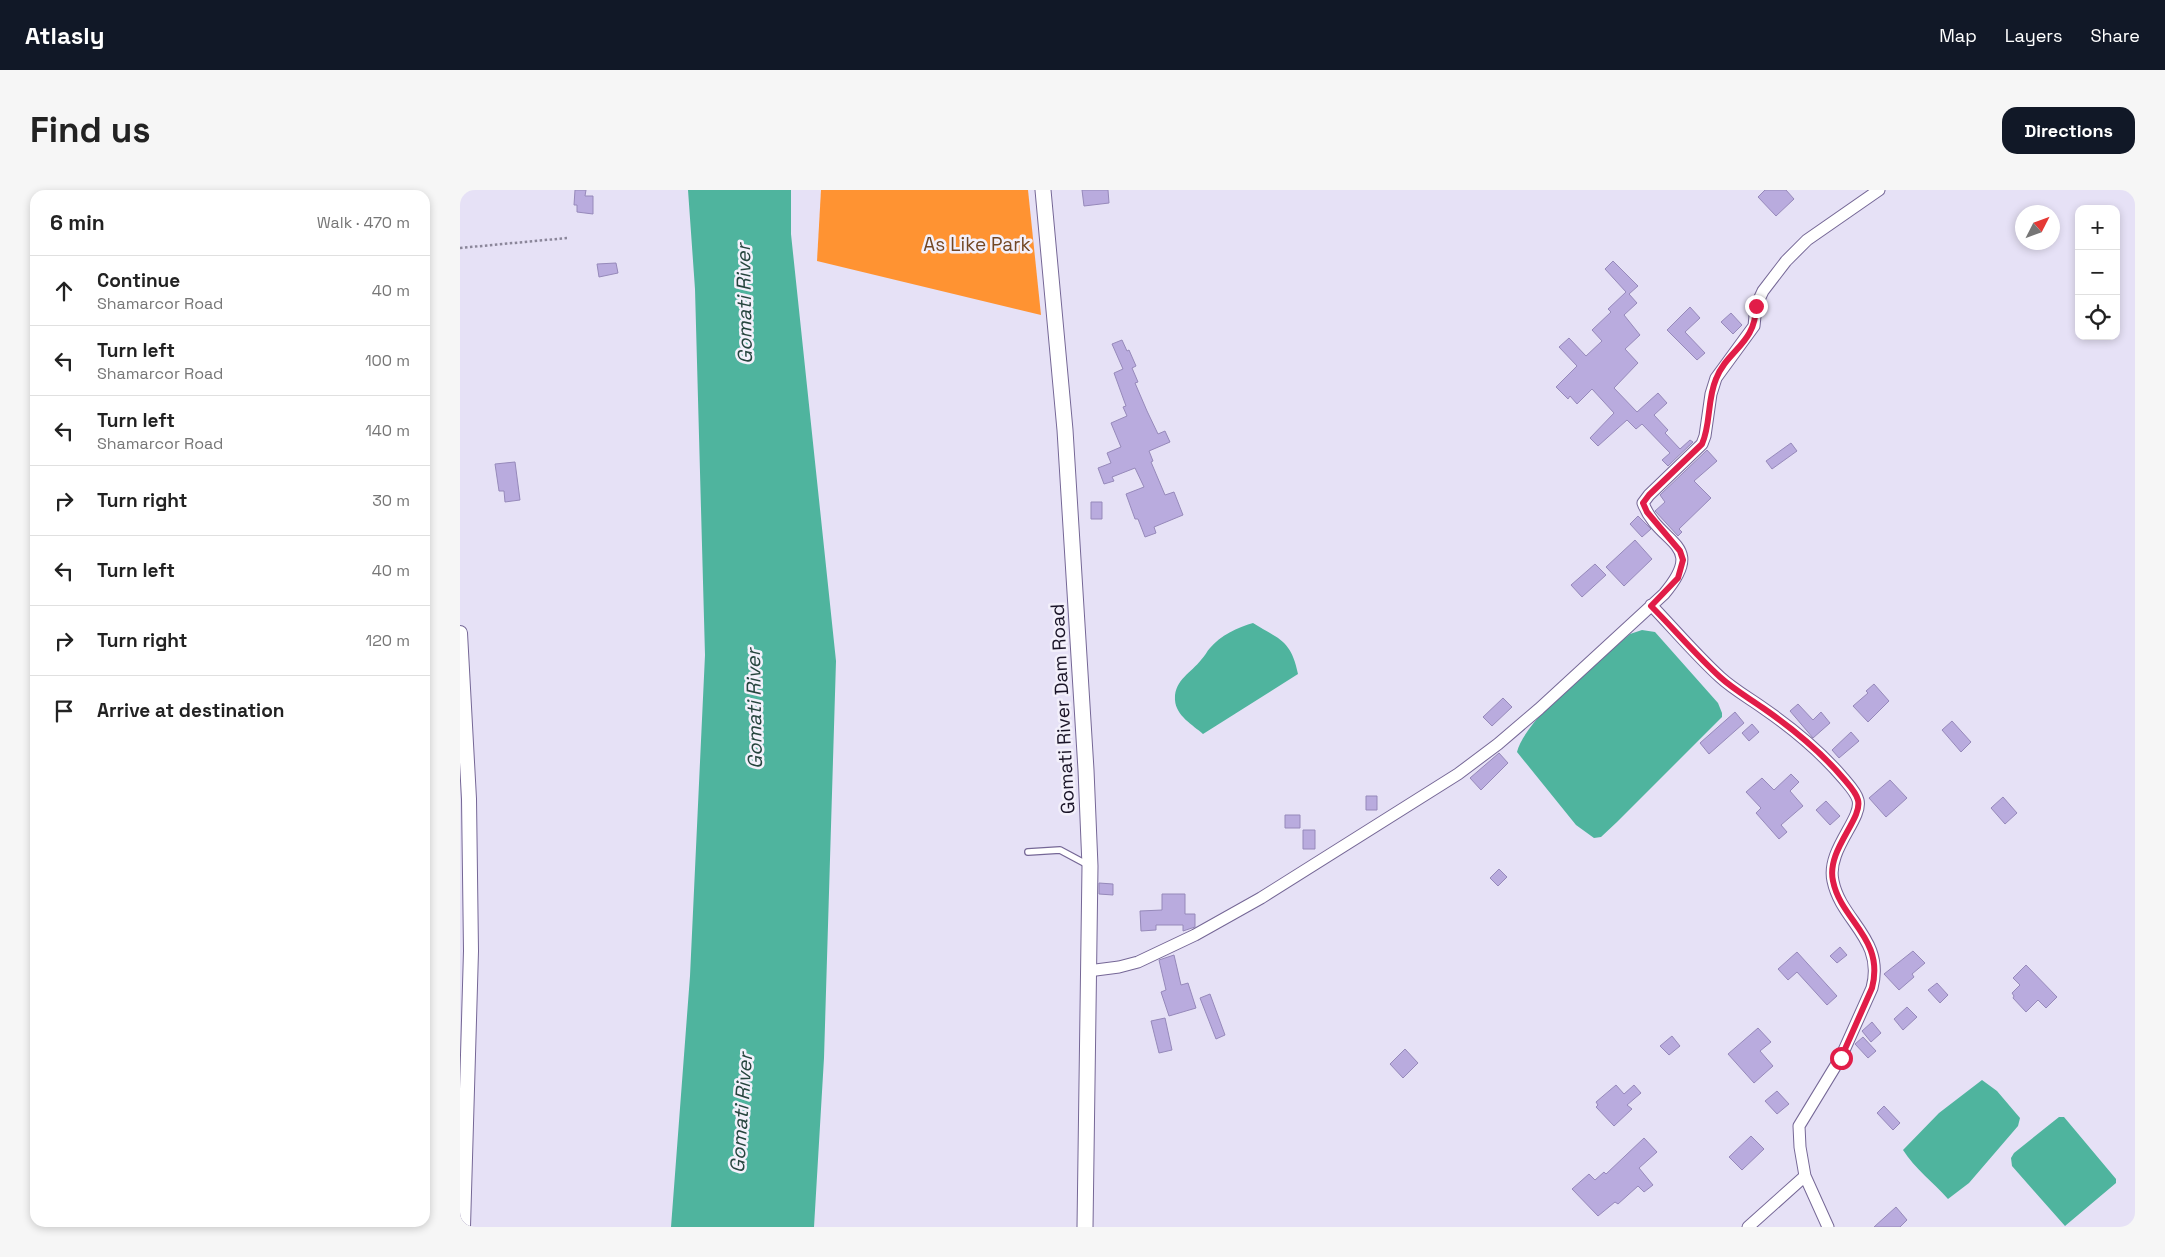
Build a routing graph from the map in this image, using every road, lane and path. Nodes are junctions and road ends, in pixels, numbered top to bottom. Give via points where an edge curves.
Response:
1 (1043, 190) edge
2 (1879, 190) edge
3 (567, 238) dead end
4 (460, 248) edge
5 (1651, 606) junction
6 (460, 633) edge
7 (1028, 852) dead end
8 (1090, 866) junction
9 (1088, 971) junction
10 (1805, 1176) junction
11 (463, 1227) edge
12 (1085, 1227) edge
13 (1748, 1227) edge
14 (1828, 1227) edge

1 - 8 main road, Gomati River Dam Road via 1066,450
2 - 5 street via 1807,240 1762,291 1756,306 1754,326 1716,378 1702,444 1643,503 1680,551 1683,560 1678,578
3 - 4 path
5 - 9 street via 1539,709 1458,774 1261,898 1195,935 1138,962
5 - 10 street via 1721,678 1812,745 1838,772 1858,800 1858,810 1832,864 1833,881 1840,899 1869,946 1875,976 1841,1058 1799,1126
6 - 11 street via 469,799 471,951
7 - 8 lane via 1060,850
8 - 9 main road, Gomati River Dam Road
9 - 12 main road, Gomati River Dam Road
10 - 13 street
10 - 14 street

